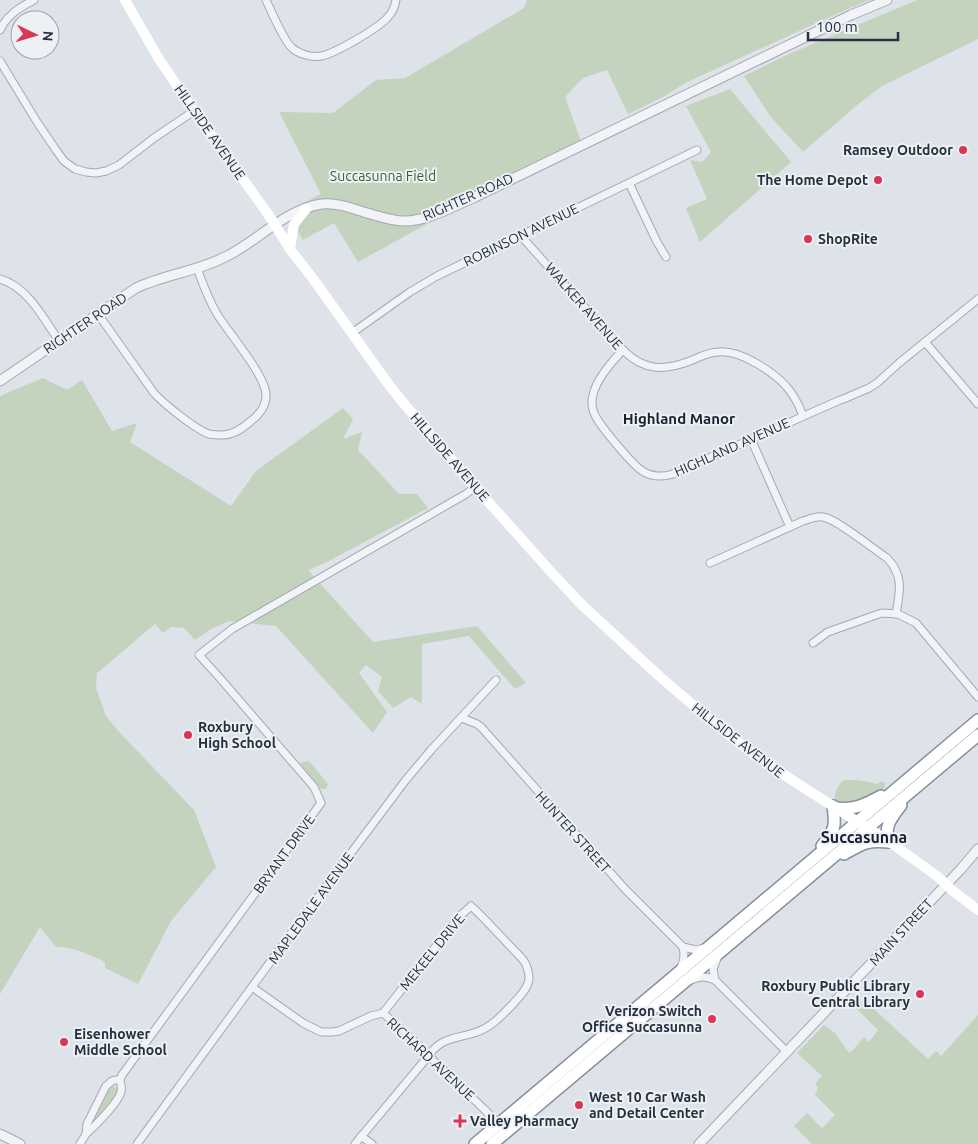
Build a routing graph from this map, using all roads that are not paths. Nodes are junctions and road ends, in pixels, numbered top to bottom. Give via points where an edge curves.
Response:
1 (34, 0) edge
2 (125, 0) edge
3 (266, 0) edge
4 (396, 0) edge
5 (887, 0) edge
6 (0, 30) edge
7 (0, 61) edge
8 (194, 111) junction
9 (697, 150) dead end
10 (629, 183) junction
11 (306, 209) junction
12 (274, 225) junction
13 (521, 236) junction
14 (290, 249) junction
15 (666, 258) dead end
16 (197, 268) junction
17 (0, 279) edge
18 (978, 299) edge
19 (98, 314) junction
20 (352, 332) junction
21 (59, 341) junction
22 (925, 342) junction
23 (623, 350) junction
24 (0, 382) edge
25 (978, 404) edge
26 (803, 416) junction
27 (751, 439) junction
28 (475, 486) junction
29 (790, 527) junction
30 (710, 563) dead end
31 (896, 614) junction
32 (813, 642) dead end
33 (496, 680) dead end
34 (978, 697) edge
35 (462, 718) junction
36 (978, 720) edge
37 (978, 735) edge
38 (896, 789) junction
39 (910, 792) junction
40 (835, 807) junction
41 (863, 825) junction
42 (889, 842) junction
43 (978, 849) edge
44 (808, 863) junction
45 (822, 865) junction
46 (946, 884) junction
47 (978, 910) edge
48 (683, 947) junction
49 (709, 947) junction
50 (722, 950) junction
51 (681, 978) junction
52 (714, 980) junction
53 (252, 987) junction
54 (383, 1013) junction
55 (787, 1052) junction
56 (428, 1055) junction
57 (120, 1080) junction
58 (498, 1124) junction
59 (0, 1134) edge
60 (86, 1134) junction
61 (361, 1136) junction
62 (20, 1144) edge
63 (80, 1144) edge
64 (137, 1144) edge
65 (355, 1144) edge
66 (372, 1144) edge
67 (475, 1144) edge
68 (492, 1144) edge
69 (698, 1144) edge

1 - 6 street via 12,13
2 - 8 main road, HILLSIDE AVENUE
3 - 4 street via 292,48 307,56 320,57 378,27 389,16
5 - 11 street, RIGHTER ROAD via 431,216 404,221 335,205 322,204
7 - 8 street via 64,161 86,172 106,171 119,165
8 - 12 main road, HILLSIDE AVENUE
9 - 10 street, ROBINSON AVENUE
10 - 13 street, ROBINSON AVENUE
10 - 15 street
11 - 12 street, RIGHTER ROAD
11 - 14 main road via 294,224
12 - 14 main road, HILLSIDE AVENUE
12 - 16 street, RIGHTER ROAD via 229,255
13 - 20 street, ROBINSON AVENUE via 436,276
13 - 23 street, WALKER AVENUE
14 - 20 main road, HILLSIDE AVENUE
16 - 19 street, RIGHTER ROAD via 146,283
16 - 19 street via 216,313 264,385 263,408 256,418 233,433 210,434 161,401
17 - 21 street via 8,281 30,299
18 - 22 street, HIGHLAND AVENUE
19 - 21 street, RIGHTER ROAD
20 - 28 main road, HILLSIDE AVENUE via 406,406
21 - 24 street, RIGHTER ROAD
22 - 25 street
22 - 26 street, HIGHLAND AVENUE via 869,388
23 - 26 street, WALKER AVENUE via 642,364 662,368 675,367 708,353 738,354 786,386
23 - 27 street, HIGHLAND AVENUE via 598,382 593,395 593,409 600,423 641,470 655,476 668,476
26 - 27 street, HIGHLAND AVENUE
27 - 29 street
28 - 40 main road, HILLSIDE AVENUE via 582,604 658,675 744,747
28 - 57 street, BRYANT DRIVE via 232,629 199,655 314,787 321,803
29 - 30 street
29 - 31 street via 815,517 824,517 887,558 900,583
31 - 32 street via 873,616 828,632
31 - 34 street via 916,623
33 - 35 street, MAPLEDALE AVENUE
35 - 48 street, HUNTER STREET via 481,728 624,889
35 - 53 street, MAPLEDALE AVENUE via 404,781
36 - 38 highway
37 - 39 highway
38 - 40 highway via 859,807
38 - 41 highway
39 - 41 highway
39 - 42 highway via 889,823
40 - 41 main road, HILLSIDE AVENUE
40 - 44 highway via 835,827
41 - 42 main road, HILLSIDE AVENUE
41 - 44 highway
41 - 45 highway
42 - 45 highway via 867,842
42 - 46 main road, HILLSIDE AVENUE
43 - 46 street, MAIN STREET
44 - 49 highway
45 - 50 highway
46 - 47 main road, HILLSIDE AVENUE
46 - 55 street, MAIN STREET
48 - 49 street via 696,950
48 - 51 street
49 - 51 highway
50 - 51 highway
50 - 52 street via 714,968
51 - 52 street via 708,977
51 - 58 highway
51 - 68 highway
52 - 55 street
53 - 54 street, RICHARD AVENUE via 321,1032 339,1031
53 - 64 street, MAPLEDALE AVENUE
54 - 56 street, RICHARD AVENUE
54 - 56 street, MEKEEL DRIVE via 471,906 524,961 529,974 528,983 495,1022 477,1032 444,1041
55 - 69 street, MAIN STREET
56 - 58 street, RICHARD AVENUE
56 - 61 street
57 - 60 street, BRYANT DRIVE via 120,1094 98,1124
57 - 60 street, BRYANT DRIVE via 106,1086 87,1124
58 - 67 highway
59 - 62 street
60 - 63 street, BRYANT DRIVE
61 - 65 street
61 - 66 street

